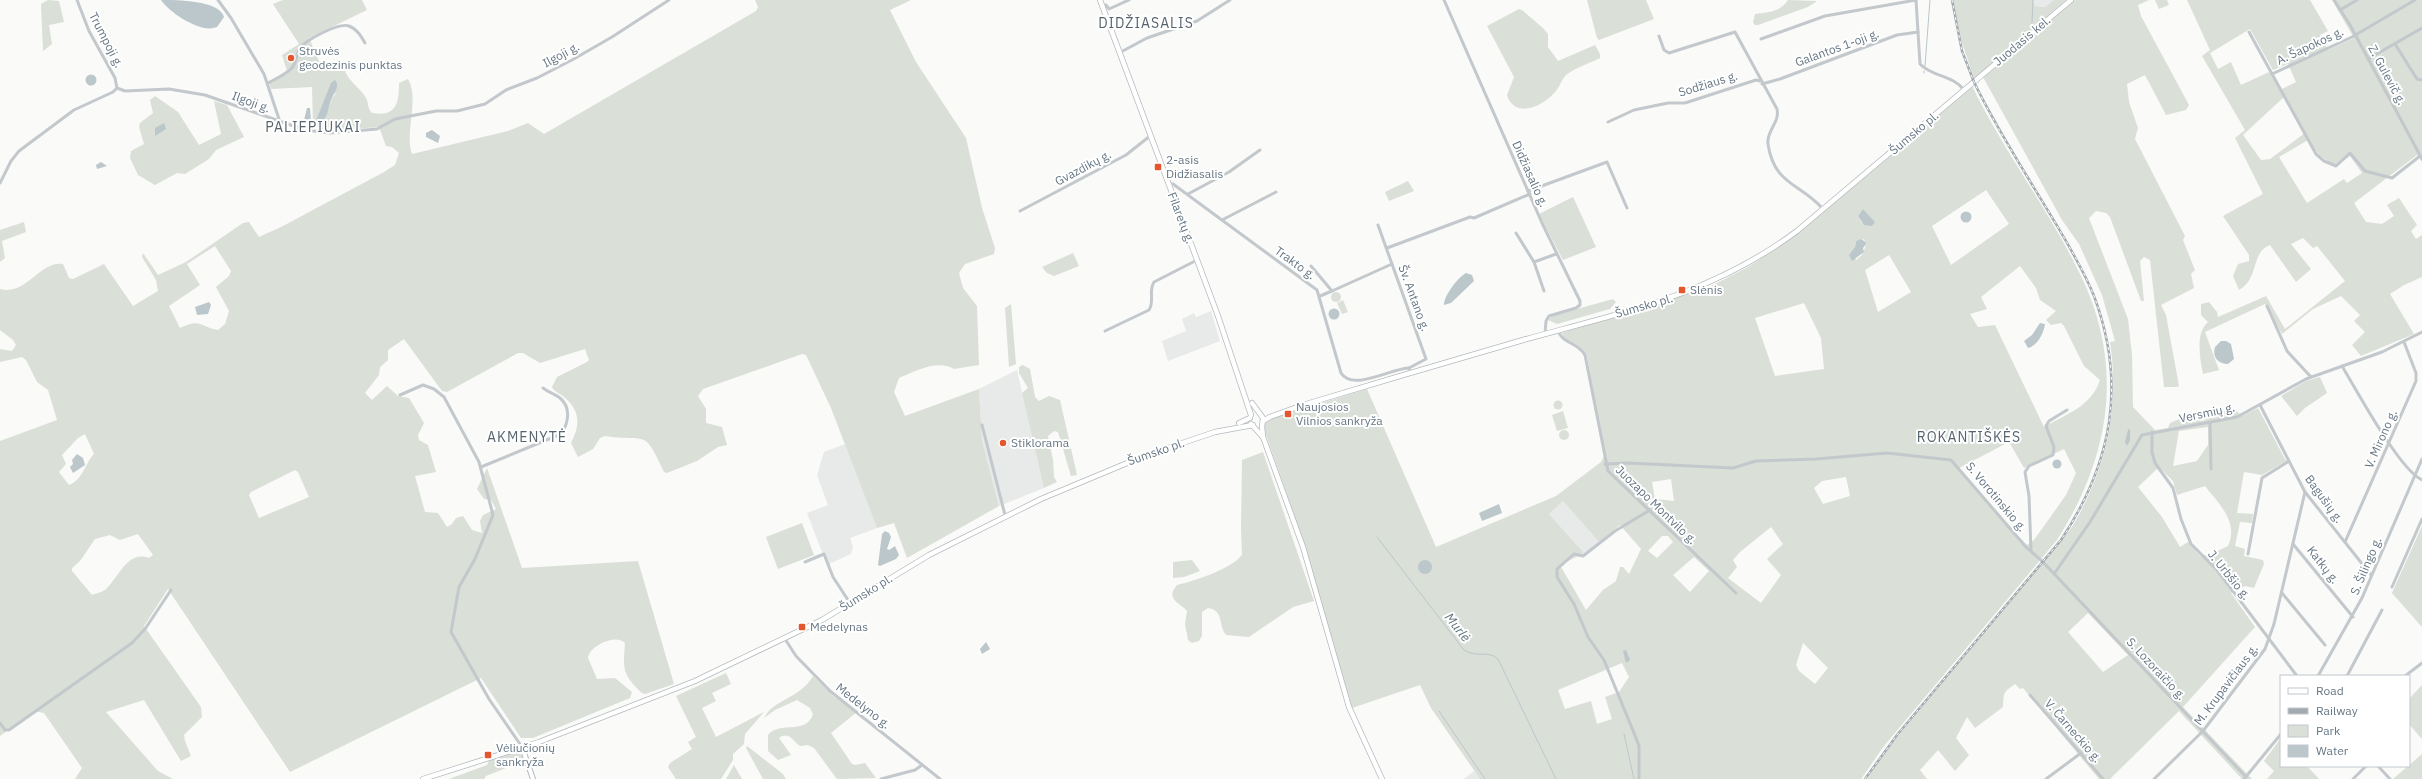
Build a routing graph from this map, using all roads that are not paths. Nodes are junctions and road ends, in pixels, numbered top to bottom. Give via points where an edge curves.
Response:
1 (77, 0) edge
2 (218, 0) edge
3 (669, 0) edge
4 (1129, 0) edge
5 (1230, 0) edge
6 (1444, 0) edge
7 (1916, 0) edge
8 (2071, 0) edge
9 (2334, 0) edge
10 (2357, 0) edge
11 (2415, 0) edge
12 (1100, 2) edge
13 (2340, 10) junction
14 (2422, 28) edge
15 (1918, 32) junction
16 (2249, 32) dead end
17 (2355, 34) junction
18 (1659, 36) dead end
19 (1761, 39) dead end
20 (365, 43) dead end
21 (2395, 44) junction
22 (1119, 53) junction
23 (2368, 59) junction
24 (2272, 74) junction
25 (2422, 80) edge
26 (1761, 82) junction
27 (1974, 82) joint
28 (268, 83) junction
29 (117, 88) junction
30 (1964, 90) junction
31 (280, 122) junction
32 (1608, 122) dead end
33 (1150, 136) junction
34 (1260, 150) dead end
35 (2422, 150) edge
36 (2420, 156) edge
37 (0, 183) edge
38 (1168, 184) junction
39 (1276, 192) dead end
40 (1529, 193) junction
41 (1188, 194) junction
42 (1627, 208) dead end
43 (1823, 209) junction
44 (1020, 211) dead end
45 (1222, 220) junction
46 (1378, 225) dead end
47 (1516, 232) dead end
48 (1387, 248) junction
49 (1556, 254) junction
50 (1197, 260) junction
51 (1534, 262) junction
52 (1392, 264) junction
53 (1311, 266) dead end
54 (1332, 291) junction
55 (1544, 291) dead end
56 (1320, 296) junction
57 (2267, 306) dead end
58 (1558, 330) junction
59 (1105, 331) dead end
60 (2422, 332) edge
61 (1545, 334) junction
62 (2404, 342) junction
63 (2342, 366) junction
64 (1237, 368) junction
65 (1409, 371) junction
66 (2311, 377) junction
67 (543, 388) dead end
68 (400, 395) dead end
69 (1303, 405) junction
70 (2260, 406) junction
71 (2067, 410) dead end
72 (1260, 414) junction
73 (1251, 416) junction
74 (1263, 423) junction
75 (2210, 423) junction
76 (982, 425) dead end
77 (1254, 425) junction
78 (1215, 432) junction
79 (2152, 432) junction
80 (1264, 437) junction
81 (2389, 442) junction
82 (2422, 459) edge
83 (2289, 461) junction
84 (1605, 464) junction
85 (481, 467) junction
86 (2211, 469) dead end
87 (2414, 476) junction
88 (2422, 480) edge
89 (2305, 492) junction
90 (1650, 510) junction
91 (1005, 515) junction
92 (2422, 519) edge
93 (2345, 542) junction
94 (2293, 544) junction
95 (2031, 551) junction
96 (2248, 554) dead end
97 (805, 562) dead end
98 (2054, 574) junction
99 (2371, 575) junction
100 (2392, 587) dead end
101 (170, 590) dead end
102 (1736, 593) dead end
103 (2282, 593) junction
104 (850, 603) junction
105 (2382, 610) dead end
106 (2353, 617) junction
107 (784, 639) junction
108 (2268, 640) junction
109 (2325, 645) dead end
110 (2422, 663) edge
111 (2296, 675) edge
112 (2319, 675) edge
113 (2348, 675) edge
114 (2406, 675) edge
115 (2030, 694) dead end
116 (0, 723) edge
117 (2203, 732) junction
118 (2280, 735) edge
119 (522, 748) junction
120 (2081, 753) junction
121 (922, 765) junction
122 (2365, 767) edge
123 (2379, 767) edge
124 (2245, 778) edge
125 (423, 779) edge
126 (533, 779) edge
127 (881, 779) edge
128 (940, 779) edge
129 (1382, 779) edge
130 (1639, 779) edge
131 (2046, 779) edge
132 (2103, 779) edge
133 (2154, 779) edge
134 (2353, 779) edge
135 (2390, 779) edge

1 - 29 street, Trumpoji g. via 89,31 115,78
2 - 28 street
3 - 31 street, Ilgoji g. via 572,60 506,90 485,104 395,118 377,129 322,132
4 - 12 street via 1109,9
5 - 22 street via 1196,20 1147,38
6 - 40 street, Didžiasalio g.
7 - 15 street
7 - 19 street via 1825,16
8 - 27 main road, Juodasis kel.
9 - 13 street, Z. Gulevič g.
10 - 13 street
11 - 17 street, A. Šapokos g.
12 - 22 main road, Filaretų g.
13 - 17 street, Z. Gulevič g.
14 - 21 street
15 - 26 street, Galantos 1-oji g. via 1897,35
15 - 30 street via 1920,64 1925,69 1956,82
16 - 24 street
17 - 23 street, Z. Gulevič g.
17 - 24 street, A. Šapokos g.
18 - 26 street, Sodžiaus g. via 1664,50 1668,53 1735,32
20 - 28 street via 358,32 349,26 344,25 330,30 303,45 292,67
21 - 23 street
21 - 25 street via 2417,79
22 - 33 main road, Filaretų g.
23 - 36 street, Z. Gulevič g.
24 - 36 street via 2306,139 2316,154 2327,163 2336,166 2350,153 2365,171 2392,178
26 - 32 street, Sodžiaus g. via 1756,80 1725,88 1685,103 1668,103 1634,110
26 - 43 street via 1775,104 1778,114 1768,138 1774,164 1786,181 1806,193
27 - 30 main road, Šumsko pl.
28 - 31 street
29 - 31 street, Ilgoji g. via 125,91 169,89 205,95
29 - 37 street via 74,110 19,151
30 - 43 main road, Šumsko pl.
33 - 38 main road, Filaretų g.
33 - 44 street, Gvazdikų g. via 1126,155
34 - 41 street via 1229,172
35 - 36 street
38 - 41 street, Trakto g. via 1173,184
38 - 50 main road, Filaretų g.
39 - 45 street
40 - 42 street via 1607,162
40 - 48 street via 1474,218 1470,217
40 - 49 street, Didžiasalio g.
41 - 45 street, Trakto g.
43 - 58 main road, Šumsko pl. via 1773,248 1716,280 1666,300
45 - 56 street, Trakto g. via 1317,290
46 - 48 street, Šv. Antano g.
47 - 51 street
48 - 52 street, Šv. Antano g.
49 - 51 street
49 - 61 street, Didžiasalio g. via 1580,303 1576,308 1549,316
50 - 59 street via 1154,282 1151,288 1152,306 1149,310
50 - 64 main road, Filaretų g.
51 - 55 street
52 - 54 street
52 - 65 street, Šv. Antano g. via 1426,358
53 - 54 street
54 - 56 street
56 - 65 street, Trakto g. via 1341,373 1346,379
57 - 66 street via 2287,351
58 - 61 main road, Šumsko pl.
58 - 84 street, Juozapo Montvilo g. via 1562,338 1580,348 1585,355
60 - 62 street, Versmių g.
61 - 65 main road, Šumsko pl.
62 - 63 street, Versmių g.
62 - 81 street, V. Mirono g. via 2417,378
63 - 66 street, Versmių g.
63 - 81 street
64 - 72 main road, Filaretų g. via 1253,406
64 - 73 main road, Filaretų g.
65 - 69 main road, Šumsko pl.
66 - 70 street, Versmių g.
67 - 85 street via 562,399 567,408 567,422 561,434
68 - 85 street via 423,385 444,397
69 - 72 main road, Šumsko pl.
69 - 74 main road, Šumsko pl. via 1270,417
70 - 75 street, Versmių g. via 2237,417
70 - 83 street, Bagušių g.
71 - 95 street via 2049,421 2046,426 2054,447 2053,455 2030,466 2025,472 2029,496
72 - 73 main road, Šumsko pl.
72 - 74 main road
73 - 77 main road, Filaretų g.
73 - 78 main road, Šumsko pl.
74 - 77 main road, Šumsko pl.
74 - 80 main road
75 - 79 street, Versmių g.
75 - 86 street
76 - 91 street
77 - 78 main road, Šumsko pl.
77 - 80 main road, Filaretų g.
78 - 91 main road, Šumsko pl. via 1130,460
79 - 98 street, Versmių g. via 2139,438 2090,522
79 - 108 street, J. Urbšio g. via 2155,463 2173,488 2191,544 2217,570
80 - 129 main road via 1303,547 1349,707
81 - 87 street
81 - 93 street, V. Mirono g.
82 - 87 street, S. Šilingo g.
83 - 89 street, Bagušių g.
83 - 96 street via 2262,478
84 - 90 street, Juozapo Montvilo g. via 1610,474
84 - 95 street, S. Vorotinskio g. via 1733,468 1756,462 1887,453 1951,460
85 - 119 street via 494,515 459,587 450,632 489,699
87 - 88 street
87 - 99 street, S. Šilingo g.
89 - 93 street, Bagušių g.
89 - 94 street, M. Krupavičiaus g.
90 - 102 street, Juozapo Montvilo g.
90 - 130 street via 1615,531 1583,556 1574,554 1557,569 1557,577 1574,604 1588,637 1604,660 1634,733 1639,746
91 - 104 main road, Šumsko pl. via 928,555
92 - 100 street
93 - 99 street, Bagušių g.
94 - 103 street, M. Krupavičiaus g.
94 - 106 street, Katkų g. via 2299,548
95 - 98 street, S. Vorotinskio g.
97 - 104 street via 824,554 833,577
98 - 117 street, S. Lozoraičio g.
99 - 106 street, S. Šilingo g.
101 - 116 street via 145,629 119,654 9,730 5,730
103 - 108 street, M. Krupavičiaus g.
103 - 109 street
104 - 107 main road, Šumsko pl.
105 - 113 street
106 - 112 street, S. Šilingo g.
107 - 119 main road, Šumsko pl. via 687,684
107 - 121 street, Medelyno g. via 796,656 830,691
108 - 111 street, J. Urbšio g.
108 - 117 street, M. Krupavičiaus g. via 2248,673
110 - 114 street
115 - 120 street, V. Čarneckio g.
117 - 124 street, S. Lozoraičio g.
117 - 133 street, M. Krupavičiaus g.
118 - 124 street
119 - 125 main road, Šumsko pl.
119 - 126 main road
120 - 131 street
120 - 132 street, V. Čarneckio g.
121 - 127 street via 915,770
121 - 128 street, Medelyno g.
122 - 134 street
123 - 135 street

